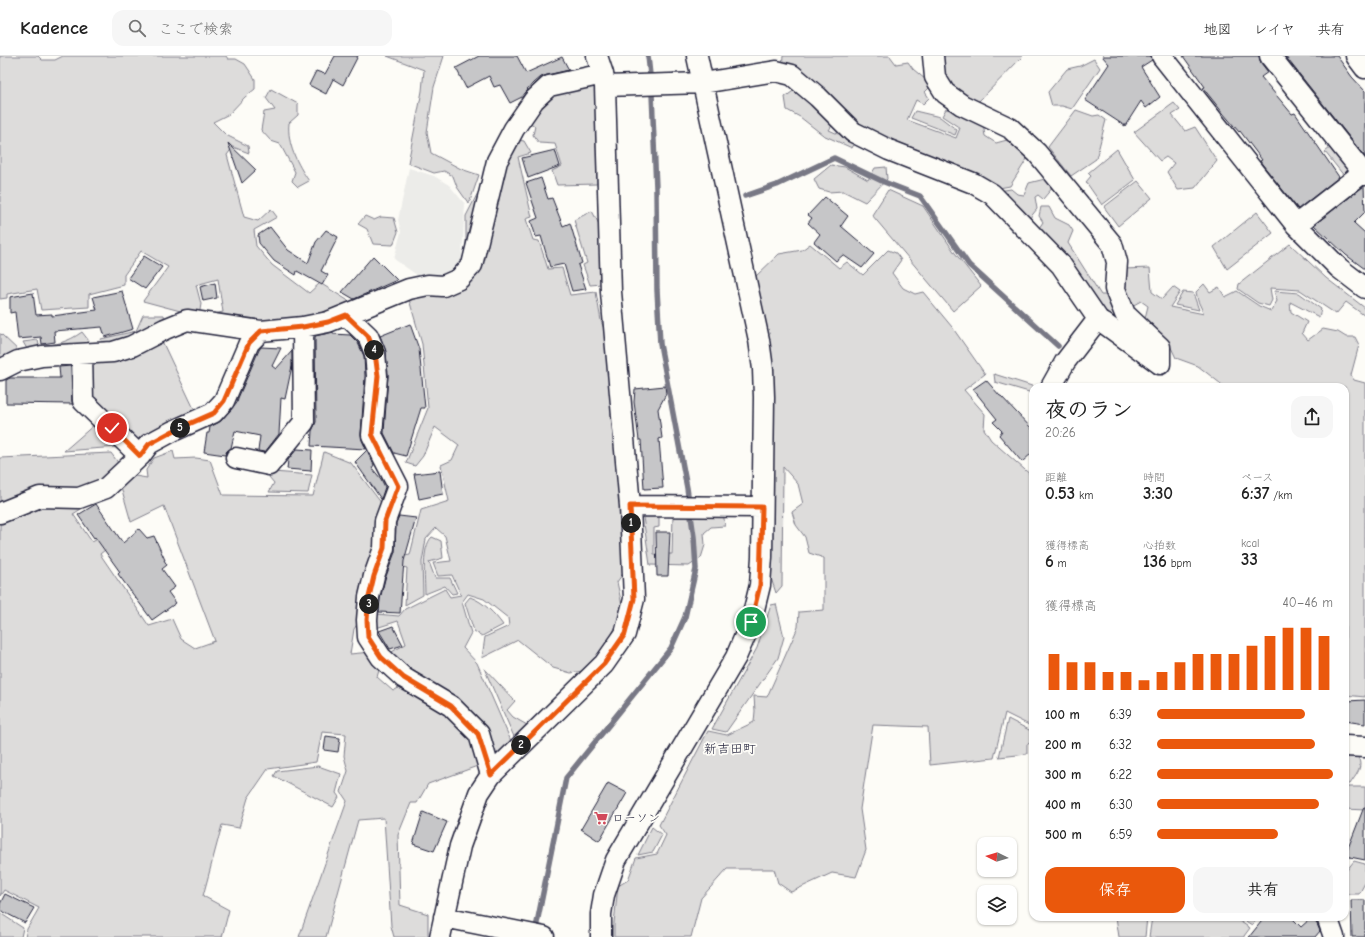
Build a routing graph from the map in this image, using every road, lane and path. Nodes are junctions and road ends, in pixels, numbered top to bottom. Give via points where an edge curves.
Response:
1 (697, 56) edge
2 (933, 56) edge
3 (1162, 56) edge
4 (1270, 56) edge
5 (1356, 56) edge
6 (777, 64) edge
7 (1365, 68) edge
8 (602, 72) edge
9 (703, 83) junction
10 (1364, 173) edge
11 (1296, 225) junction
12 (1365, 288) edge
13 (346, 315) junction
14 (1098, 319) junction
15 (303, 327) junction
16 (261, 331) junction
17 (82, 354) junction
18 (0, 370) edge
19 (1053, 383) edge
20 (140, 456) junction
21 (236, 458) dead end
22 (630, 506) junction
23 (762, 507) junction
24 (0, 513) edge
25 (1349, 746) edge
26 (1365, 747) edge
27 (491, 775) junction
28 (444, 917) junction
29 (1329, 921) edge
30 (440, 937) edge
31 (544, 937) edge
32 (602, 937) edge
33 (1334, 937) edge

1 - 9 street
2 - 14 street via 935,77 944,93 1010,128 1037,153 1112,244 1117,262 1115,289 1125,314 1160,347 1160,364
3 - 11 street
4 - 10 street
5 - 7 street
6 - 9 street
6 - 14 street via 818,96 853,132 889,150 973,182 992,194 1061,265
8 - 9 street via 639,85
8 - 13 street via 549,86 534,100 514,129 497,161 472,265 460,279 443,286 428,285 409,289
8 - 22 street via 611,292
9 - 23 street via 759,340 764,397
10 - 11 street
11 - 12 street via 1339,268
13 - 15 street
13 - 27 street via 368,336 375,353 378,376 372,434 398,486 385,521 384,548 369,597 368,637 381,657 404,678 451,706 478,734
14 - 19 street via 1065,362
15 - 16 street
15 - 21 street via 304,422 269,465
16 - 17 street via 187,320 132,346 113,352
16 - 20 street via 249,343 224,401 214,413 149,444
17 - 18 street via 42,356 18,361
17 - 20 street via 83,401
20 - 24 street via 106,488 79,498 40,497
22 - 23 street
22 - 27 street via 634,599 625,634 604,664
23 - 32 street via 760,585 751,622 736,657 616,860 600,914
25 - 26 street
27 - 28 street via 479,793 460,846
28 - 30 street
28 - 31 street
29 - 33 street

